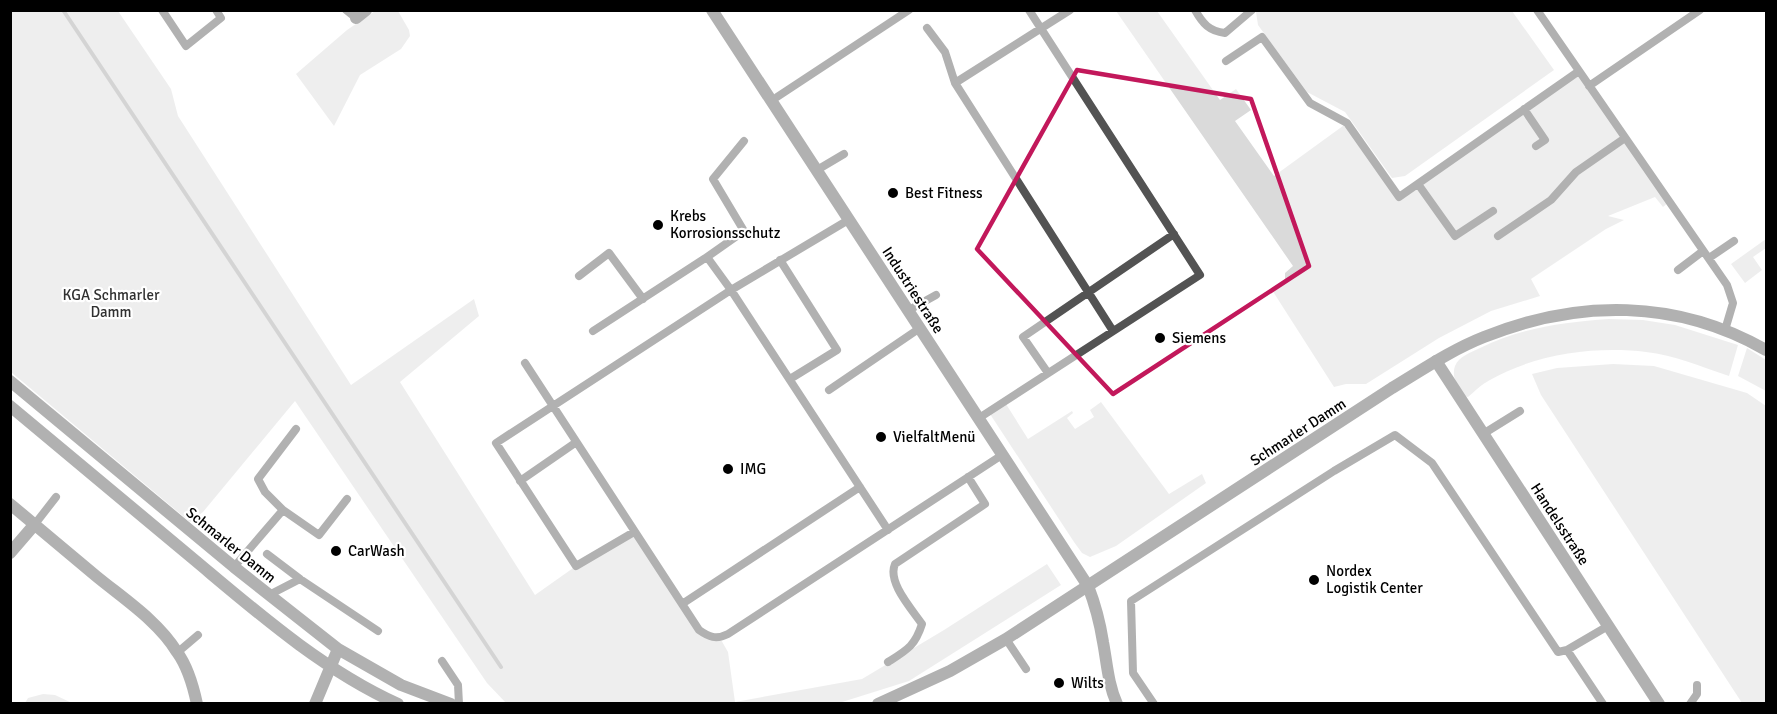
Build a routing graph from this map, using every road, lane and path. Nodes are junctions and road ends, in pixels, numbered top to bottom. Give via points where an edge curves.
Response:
1 (162, 10) edge
2 (216, 10) edge
3 (712, 10) edge
4 (909, 10) edge
5 (1029, 10) edge
6 (1070, 10) edge
7 (1195, 10) edge
8 (1252, 10) edge
9 (1537, 10) edge
10 (1700, 10) edge
11 (927, 28) dead end
12 (1041, 30) junction
13 (1226, 61) dead end
14 (1579, 71) junction
15 (955, 83) junction
16 (1589, 86) junction
17 (777, 97) dead end
18 (1524, 109) junction
19 (1625, 138) junction
20 (744, 141) dead end
21 (1536, 146) dead end
22 (844, 154) dead end
23 (817, 170) junction
24 (1418, 184) junction
25 (1492, 211) dead end
26 (850, 219) junction
27 (1174, 234) junction
28 (1498, 236) dead end
29 (1734, 241) dead end
30 (1703, 251) junction
31 (707, 257) junction
32 (1709, 258) junction
33 (780, 261) junction
34 (1678, 270) dead end
35 (579, 276) dead end
36 (731, 290) junction
37 (1088, 291) junction
38 (936, 295) dead end
39 (643, 298) junction
40 (909, 310) junction
41 (920, 328) junction
42 (1725, 330) junction
43 (593, 331) dead end
44 (1113, 331) junction
45 (1767, 350) edge
46 (1436, 361) junction
47 (525, 363) dead end
48 (1048, 373) junction
49 (790, 379) junction
50 (10, 381) edge
51 (829, 390) dead end
52 (10, 406) edge
53 (552, 406) junction
54 (1520, 411) dead end
55 (979, 418) junction
56 (296, 429) dead end
57 (1483, 434) junction
58 (575, 443) junction
59 (1002, 455) junction
60 (968, 477) junction
61 (520, 481) junction
62 (860, 488) junction
63 (56, 497) dead end
64 (347, 499) dead end
65 (10, 504) edge
66 (283, 510) junction
67 (34, 524) junction
68 (888, 530) junction
69 (634, 532) junction
70 (10, 553) edge
71 (267, 554) dead end
72 (234, 567) junction
73 (300, 579) junction
74 (1088, 586) junction
75 (269, 595) junction
76 (682, 604) junction
77 (1608, 626) junction
78 (378, 631) dead end
79 (198, 635) dead end
80 (1006, 639) junction
81 (338, 649) junction
82 (1568, 650) junction
83 (178, 652) junction
84 (442, 661) dead end
85 (888, 662) dead end
86 (330, 666) junction
87 (1026, 669) dead end
88 (1697, 685) dead end
89 (880, 703) edge
90 (197, 704) edge
91 (315, 704) edge
92 (398, 704) edge
93 (451, 704) edge
94 (459, 704) edge
95 (1117, 704) edge
96 (1154, 704) edge
97 (1603, 704) edge
98 (1659, 704) edge
99 (1690, 704) edge

1 - 2 lane via 186,46 221,18
3 - 23 street, Industriestraße
4 - 17 lane
5 - 12 lane
6 - 12 lane
7 - 8 lane via 1204,25 1225,33
9 - 14 lane
10 - 16 lane
11 - 15 lane via 945,52
12 - 15 lane
12 - 27 lane
13 - 24 lane via 1262,37 1310,103 1347,123 1399,197
14 - 16 lane
14 - 18 lane
15 - 37 lane
16 - 19 lane
18 - 21 lane via 1545,140
18 - 24 lane
19 - 28 lane via 1576,172 1551,200
19 - 30 lane
20 - 31 lane via 713,179 744,231
22 - 23 lane
23 - 26 street, Industriestraße
24 - 25 lane via 1455,236
26 - 33 lane
26 - 40 street, Industriestraße
27 - 37 lane
27 - 44 lane via 1200,274
29 - 32 lane
30 - 32 lane
30 - 34 lane
31 - 36 lane
31 - 39 lane
32 - 42 lane via 1730,292 1732,303
33 - 36 lane
33 - 49 lane via 837,350
35 - 39 lane via 609,254
36 - 49 lane
36 - 53 lane
37 - 44 lane
37 - 48 lane via 1023,337
38 - 40 lane
39 - 43 lane
40 - 41 street, Industriestraße
41 - 51 lane
41 - 55 street, Industriestraße
42 - 45 street, Schmarler Damm
42 - 46 street, Schmarler Damm via 1649,312 1572,312 1483,337
44 - 48 lane
46 - 57 street, Handelsstraße
46 - 74 street, Schmarler Damm
47 - 53 lane
48 - 55 lane
49 - 62 lane
50 - 72 street, Schmarler Damm
52 - 86 street via 248,605
53 - 58 lane
53 - 61 lane via 496,443
54 - 57 lane
55 - 59 street, Industriestraße
56 - 66 lane via 258,479
57 - 77 street, Handelsstraße
58 - 61 lane
58 - 69 lane
59 - 60 lane
59 - 74 street, Industriestraße
60 - 68 lane
60 - 85 lane via 985,504 895,564 893,580 922,624 912,646
61 - 69 lane via 576,566
62 - 68 lane
62 - 76 lane
63 - 67 lane
64 - 66 lane via 319,535
65 - 67 street
66 - 72 lane
67 - 70 street
67 - 83 street via 137,609
68 - 76 lane via 720,638 699,630
69 - 76 lane
71 - 73 lane
72 - 75 street, Schmarler Damm
73 - 75 lane
73 - 78 lane
74 - 80 street, Schmarler Damm
74 - 95 street, Industriestraße
75 - 81 street, Schmarler Damm
77 - 82 lane
77 - 98 street, Handelsstraße
79 - 83 lane
80 - 87 lane
80 - 89 street, Schmarler Damm via 950,671
81 - 86 street
81 - 93 street, Schmarler Damm via 401,685
82 - 96 lane via 1558,652 1432,464 1395,435 1131,601 1133,672
82 - 97 lane
83 - 90 street via 192,681
84 - 94 lane via 458,685
86 - 91 street
86 - 92 street
88 - 99 lane via 1697,694

